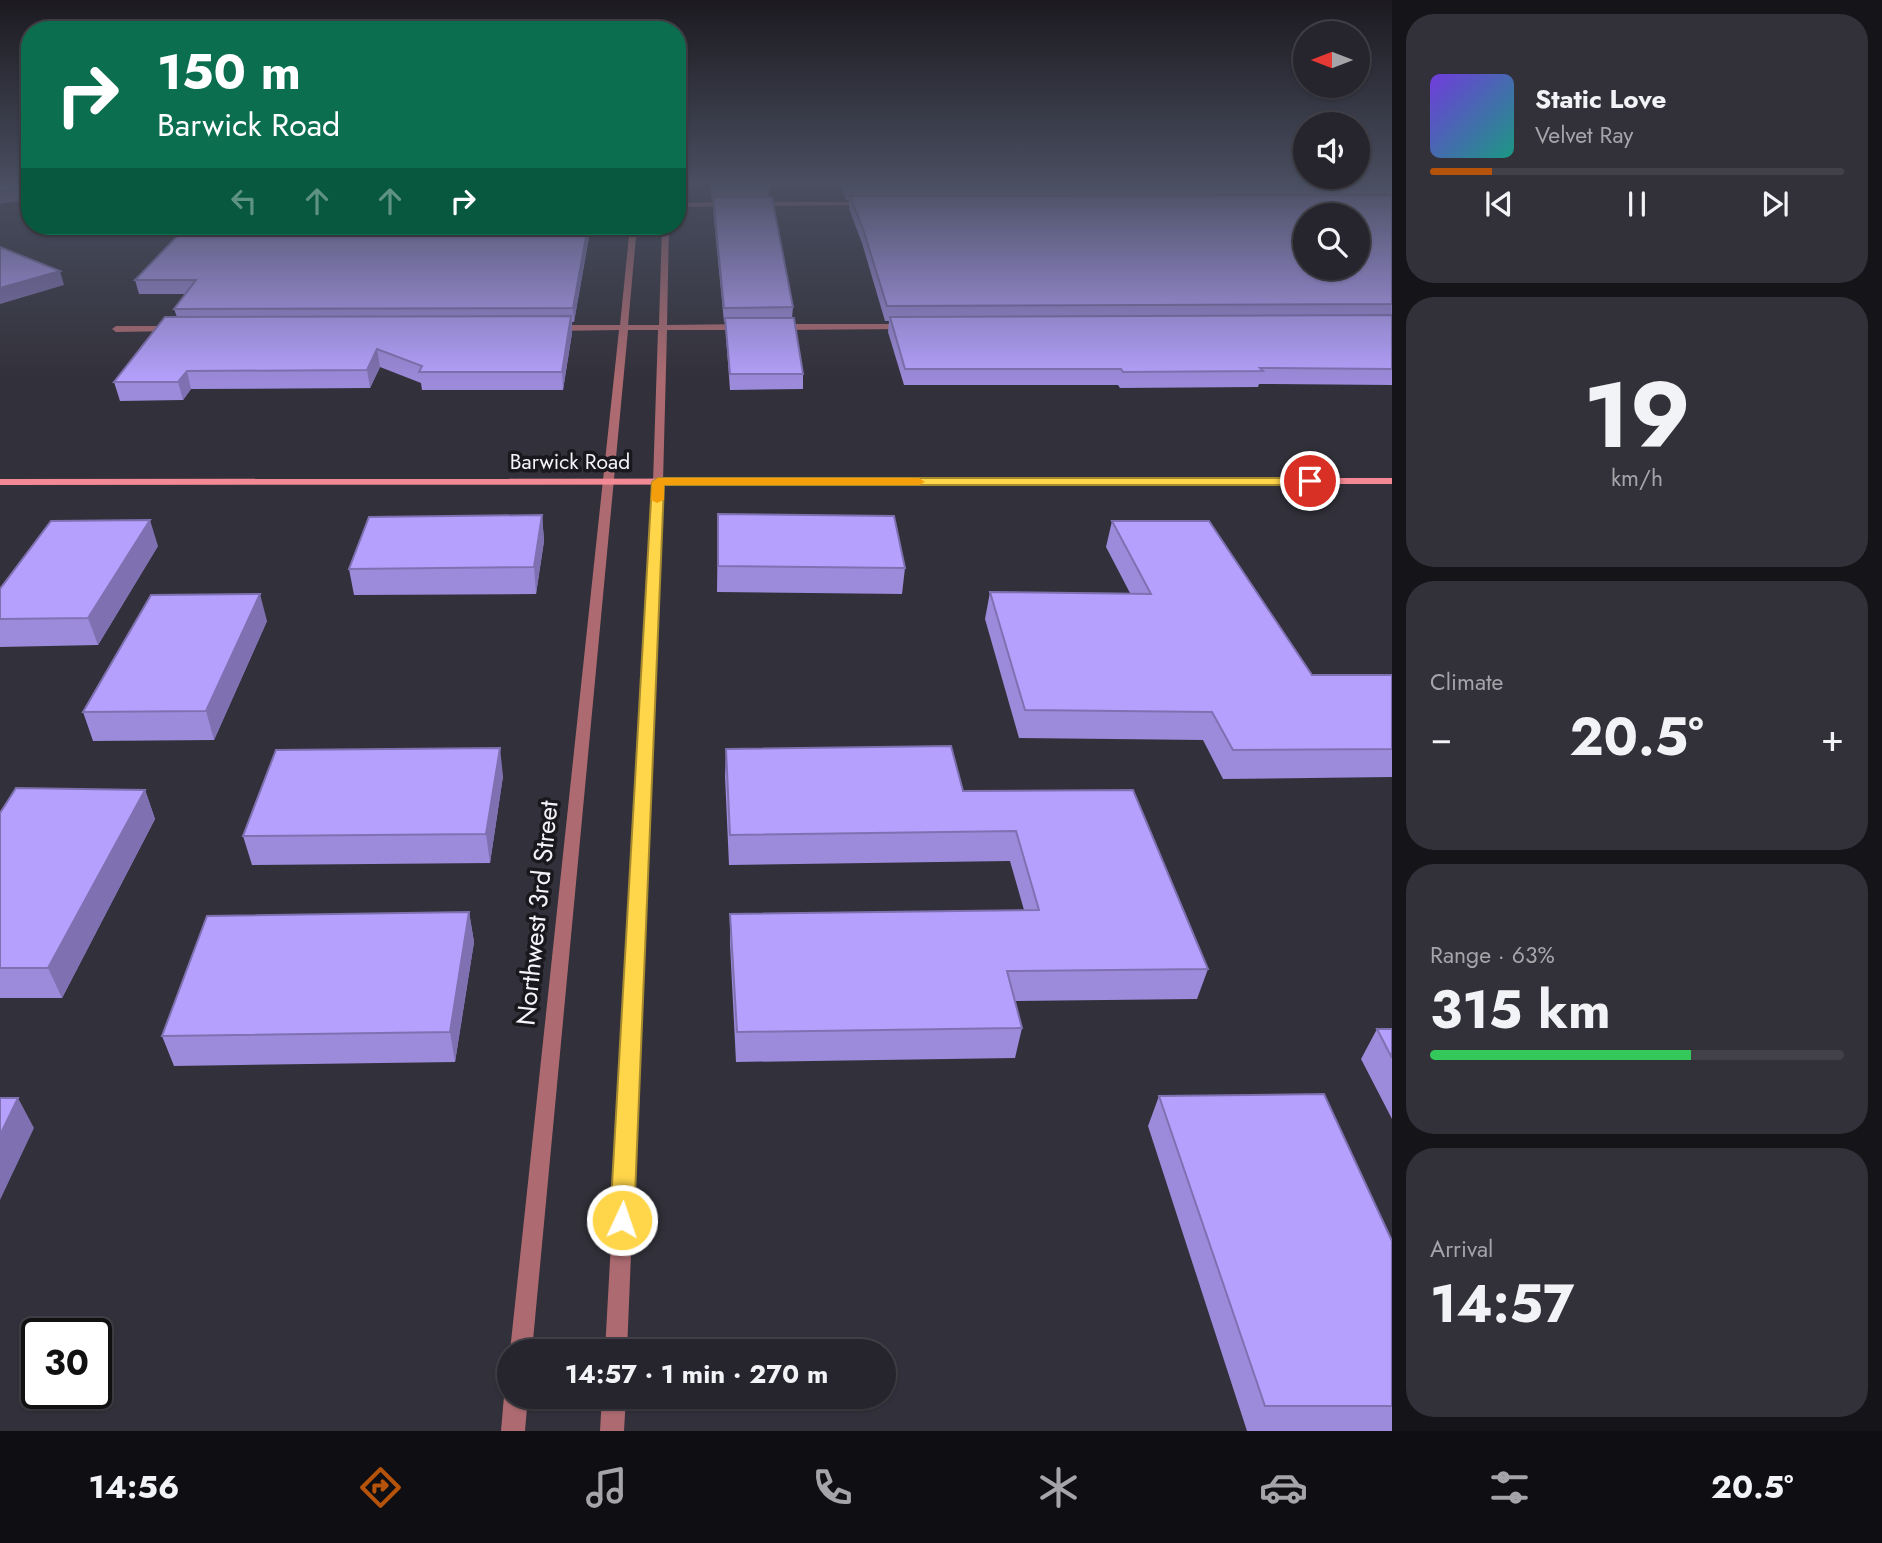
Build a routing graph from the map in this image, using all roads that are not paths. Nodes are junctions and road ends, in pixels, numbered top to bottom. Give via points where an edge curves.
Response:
1 (631, 249) edge
2 (665, 249) edge
3 (624, 327) junction
4 (662, 327) junction
5 (759, 327) edge
6 (773, 327) edge
7 (910, 327) edge
8 (542, 328) edge
9 (116, 329) dead end
10 (184, 329) edge
11 (1392, 481) edge
12 (0, 482) edge
13 (610, 482) junction
14 (658, 482) junction
15 (522, 1339) edge
16 (617, 1339) edge
17 (515, 1409) edge
18 (613, 1409) edge
19 (513, 1431) edge
20 (612, 1431) edge

1 - 3 street, Northwest 3rd Street
2 - 4 street
3 - 4 street
3 - 8 street
3 - 13 street, Northwest 3rd Street
4 - 5 street
4 - 14 street
6 - 7 street
9 - 10 street
11 - 14 street, Barwick Road
12 - 13 street, Barwick Road
13 - 14 street, Barwick Road
13 - 15 street, Northwest 3rd Street
14 - 16 street
17 - 19 street
18 - 20 street

